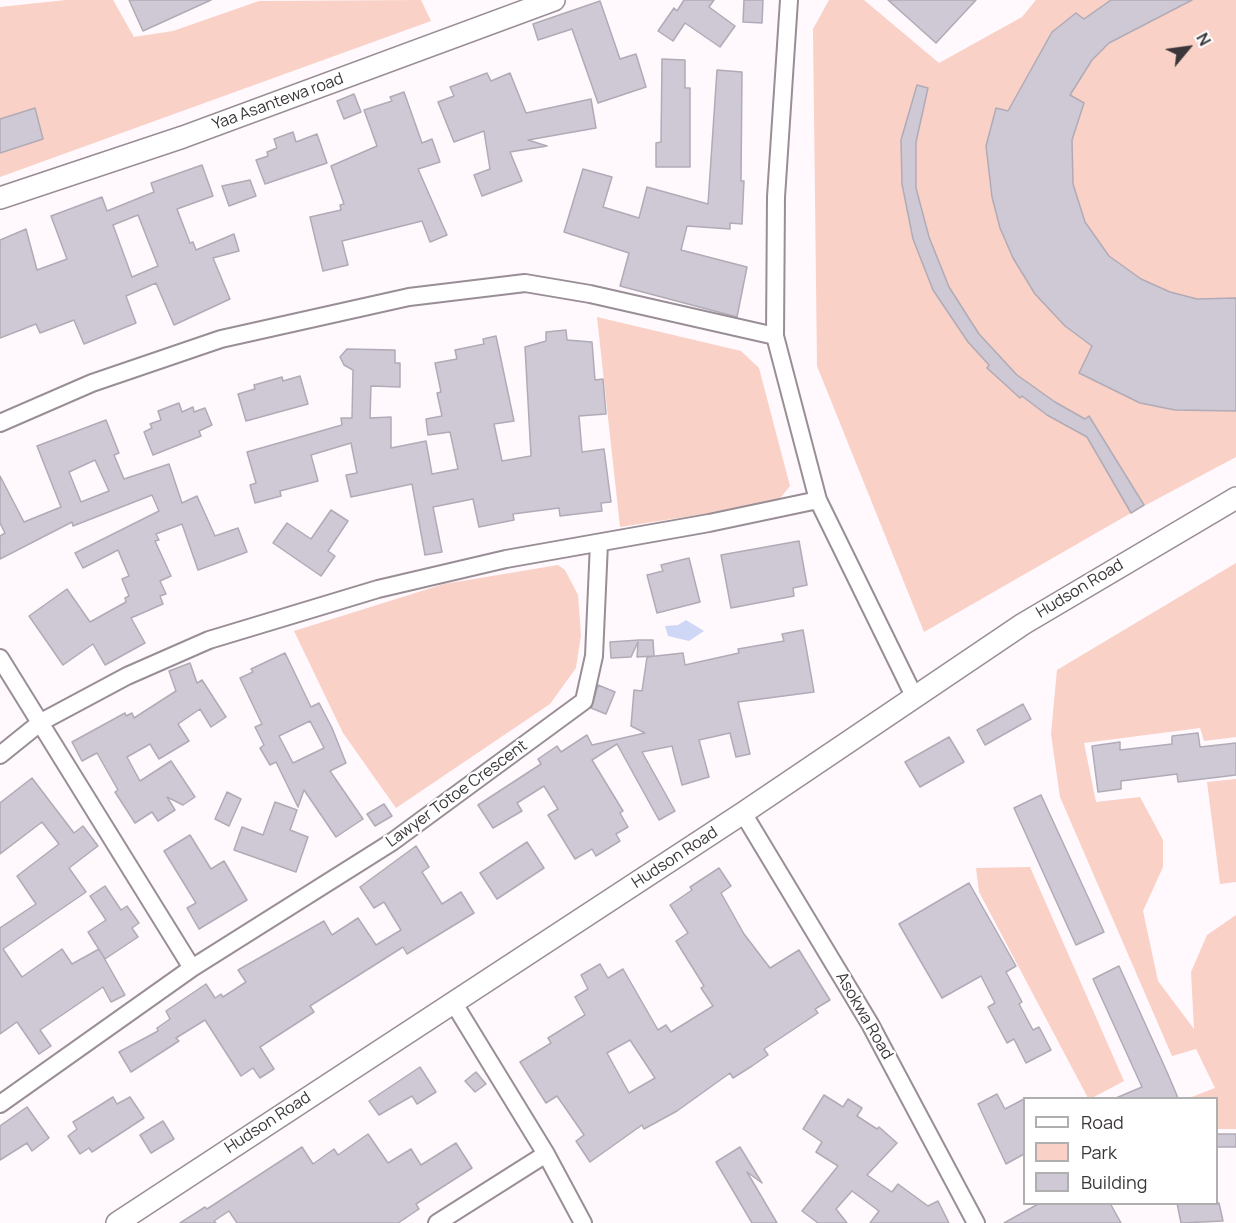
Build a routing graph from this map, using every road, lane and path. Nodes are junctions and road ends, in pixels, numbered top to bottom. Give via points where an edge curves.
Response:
1 (554, 0) edge
2 (789, 0) edge
3 (0, 198) edge
4 (775, 336) junction
5 (0, 423) edge
6 (1236, 498) edge
7 (818, 501) junction
8 (599, 543) junction
9 (0, 658) edge
10 (914, 696) junction
11 (41, 722) junction
12 (0, 755) edge
13 (743, 813) junction
14 (192, 968) junction
15 (453, 1002) junction
16 (0, 1104) edge
17 (546, 1154) junction
18 (117, 1223) edge
19 (437, 1223) edge
20 (583, 1223) edge
21 (976, 1223) edge

1 - 3 street, Yaa Asantewa road via 183,137
2 - 4 street via 776,197
4 - 5 street via 525,283 409,297 221,339 92,383
4 - 7 street
6 - 10 street, Hudson Road via 1033,618
7 - 8 street
7 - 10 street
8 - 11 street via 506,559 378,589 209,640 127,676
8 - 14 street, Lawyer Totoe Crescent via 594,656 584,701 392,842
9 - 11 street
10 - 13 street, Hudson Road
11 - 12 street
11 - 14 street
13 - 15 street, Hudson Road
13 - 21 street, Asokwa Road via 870,1024
14 - 16 street, Lawyer Totoe Crescent
15 - 17 street
15 - 18 street, Hudson Road
17 - 19 street
17 - 20 street

